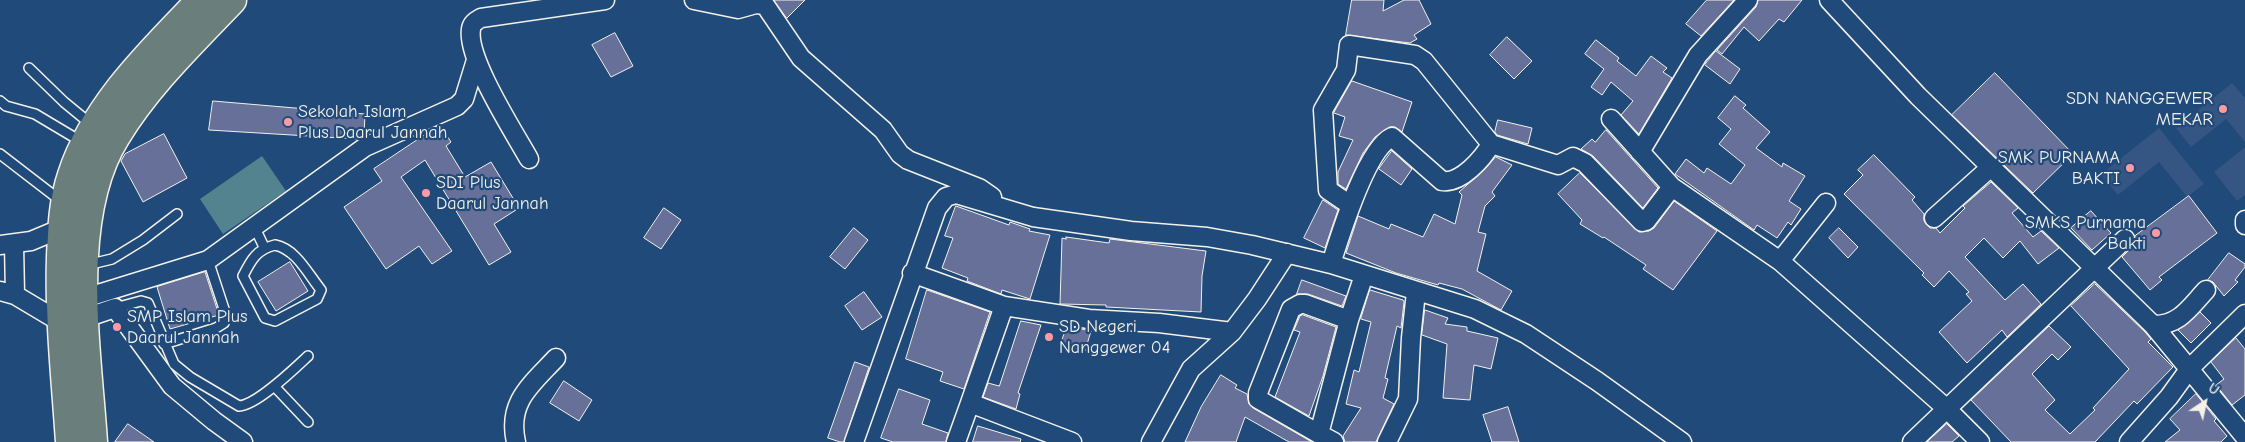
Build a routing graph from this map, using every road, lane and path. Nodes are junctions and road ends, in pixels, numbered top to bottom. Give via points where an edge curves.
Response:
1 (201, 0) edge
2 (232, 0) edge
3 (605, 0) edge
4 (694, 0) edge
5 (1748, 0) edge
6 (1829, 0) edge
7 (760, 4) edge
8 (476, 60) junction
9 (29, 68) dead end
10 (0, 101) edge
11 (1611, 118) dead end
12 (90, 136) junction
13 (1492, 144) junction
14 (1640, 152) junction
15 (0, 154) edge
16 (529, 159) dead end
17 (1991, 167) junction
18 (1672, 187) junction
19 (1826, 203) dead end
20 (1350, 205) junction
21 (1000, 208) junction
22 (177, 214) dead end
23 (63, 216) junction
24 (1934, 218) dead end
25 (2245, 220) edge
26 (2245, 225) edge
27 (254, 228) junction
28 (2124, 239) dead end
29 (7, 244) edge
30 (264, 247) junction
31 (1287, 253) junction
32 (208, 260) junction
33 (1780, 262) junction
34 (1331, 264) junction
35 (84, 266) junction
36 (2094, 266) junction
37 (912, 273) junction
38 (1364, 274) junction
39 (2206, 290) dead end
40 (1416, 292) junction
41 (8, 293) edge
42 (1004, 306) junction
43 (115, 308) junction
44 (77, 313) junction
45 (2245, 314) edge
46 (1349, 320) junction
47 (2153, 325) junction
48 (1232, 332) junction
49 (164, 344) junction
50 (308, 356) dead end
51 (556, 358) dead end
52 (2190, 368) junction
53 (274, 386) junction
54 (970, 403) junction
55 (1948, 409) junction
56 (308, 422) dead end
57 (1040, 436) edge
58 (2245, 437) edge
59 (1326, 438) edge
60 (231, 439) edge
61 (70, 442) edge
62 (93, 442) edge
63 (516, 442) edge
64 (854, 442) edge
65 (956, 442) edge
66 (1072, 442) edge
67 (1151, 442) edge
68 (1387, 442) edge
69 (1682, 442) edge
70 (1912, 442) edge
71 (1980, 442) edge
72 (2129, 442) edge

1 - 12 main road via 115,94
2 - 35 main road via 150,87 115,136 103,160 89,207 84,235
3 - 8 street via 481,18 471,30
4 - 7 street via 738,9
5 - 14 street via 1698,55
6 - 17 street via 1918,96
7 - 21 street via 802,58 883,130 900,154 979,188 994,198
8 - 16 street
8 - 27 street via 464,99 457,106 365,147
9 - 12 lane via 64,102
10 - 12 lane
11 - 14 street
12 - 23 main road via 71,176
13 - 18 street via 1558,164 1573,157 1585,162 1642,222
13 - 20 street via 1482,159 1454,181 1448,182 1442,181 1392,137 1373,160
13 - 20 street via 1424,61 1415,55 1349,45 1346,70 1323,110 1328,190
14 - 18 street
15 - 23 lane
17 - 24 street
17 - 36 street
18 - 33 street
19 - 33 street
20 - 34 street
21 - 31 street via 1131,231 1208,237
21 - 37 street via 956,194 946,197 937,208
22 - 35 lane via 112,259
23 - 29 street via 45,236
23 - 44 main road
25 - 26 street
27 - 30 lane
27 - 32 street
28 - 36 street
29 - 41 street
30 - 30 lane via 275,245 292,252 320,290 317,299 275,321 265,318 243,276 255,254
31 - 34 street
31 - 48 street
32 - 44 street
32 - 49 lane via 226,315 224,323
33 - 55 street
34 - 38 street
35 - 44 main road
36 - 47 street
36 - 55 street
37 - 42 street
37 - 64 street
38 - 40 street
38 - 46 street
39 - 47 street via 2170,324
40 - 68 street via 1408,399
40 - 69 street via 1475,308 1526,334
41 - 44 street
42 - 48 street via 1071,317
42 - 54 street
43 - 44 street
43 - 49 lane via 141,301 148,303
43 - 60 street via 172,386
44 - 61 main road
44 - 62 main road
45 - 52 street
46 - 59 street
46 - 59 street via 1305,304 1292,309 1258,394 1258,398
47 - 52 street
48 - 67 street via 1191,369
49 - 53 lane via 180,370 234,405 246,405
50 - 53 lane
51 - 63 street via 525,391 516,407 513,424
52 - 58 street
52 - 72 street
53 - 56 lane
54 - 57 street
54 - 65 street
55 - 70 street
55 - 71 street
57 - 66 street

